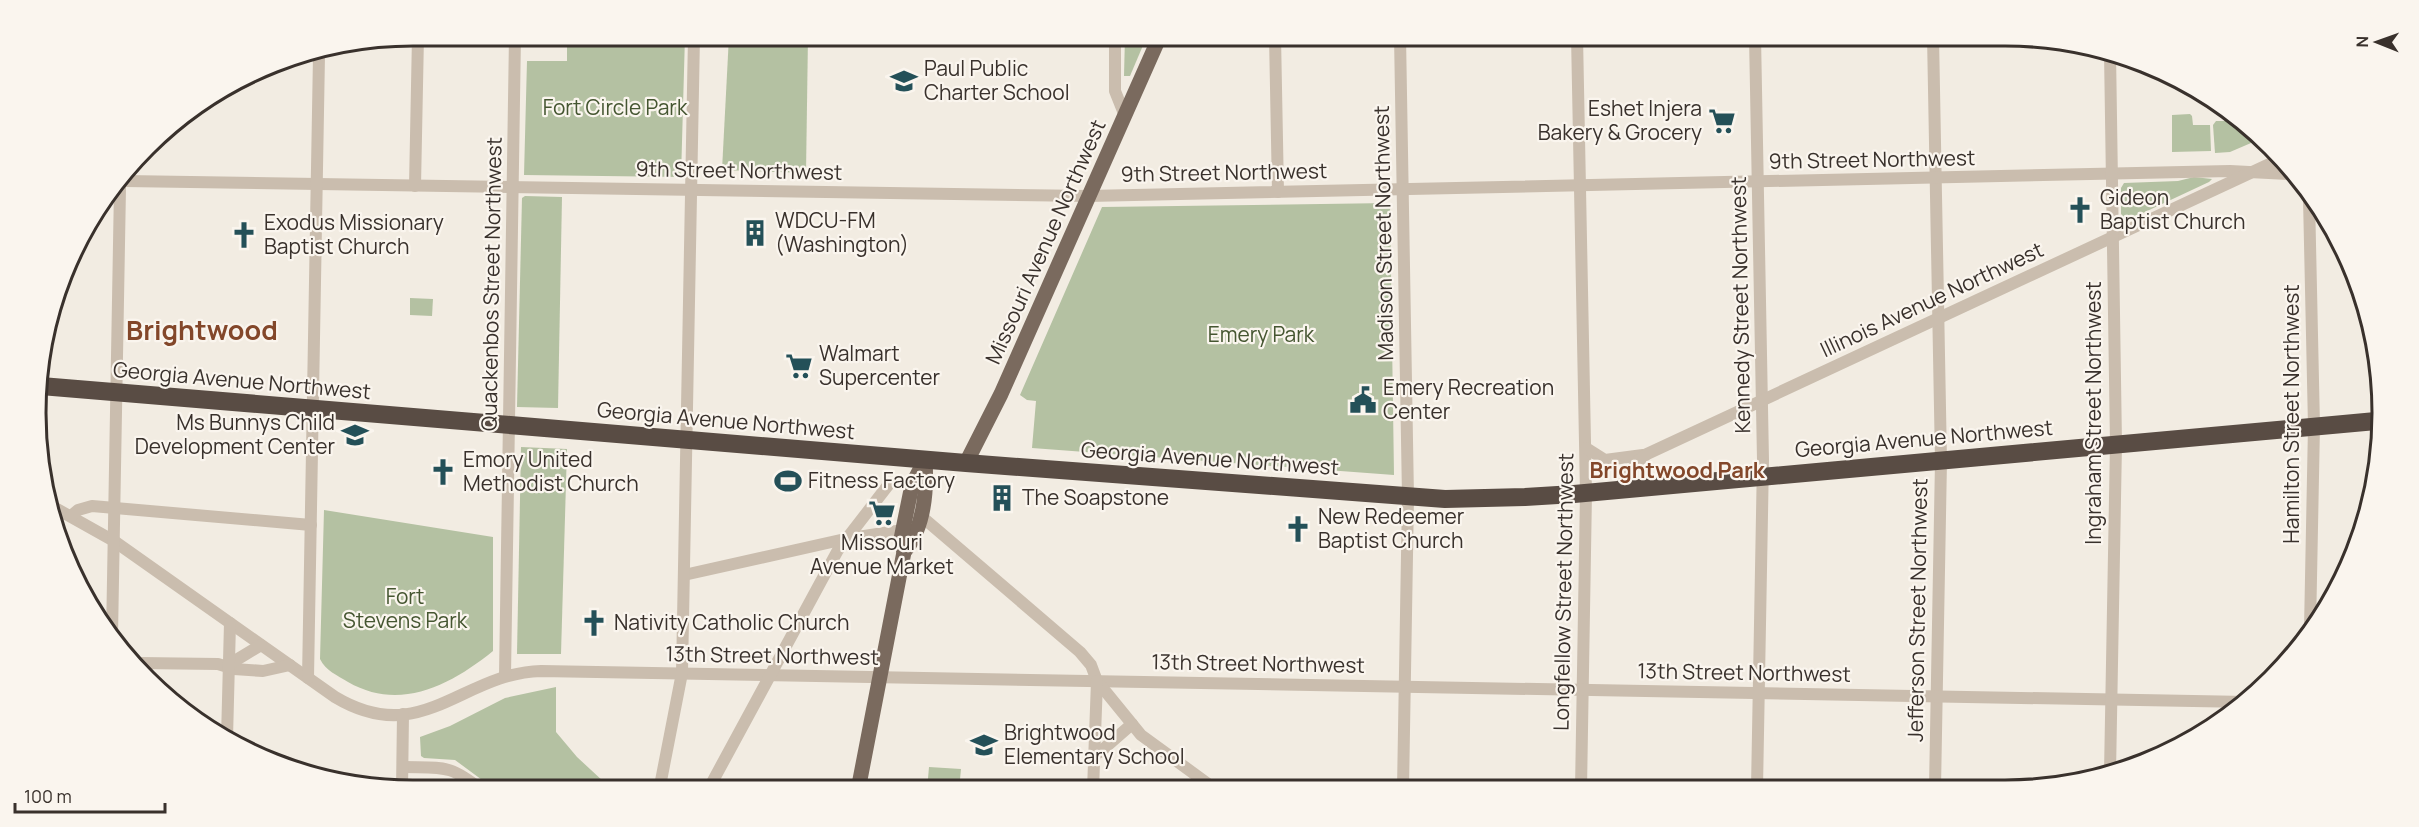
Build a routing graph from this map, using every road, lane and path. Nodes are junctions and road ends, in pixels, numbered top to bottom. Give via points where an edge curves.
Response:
1 (418, 46) edge
2 (515, 46) edge
3 (694, 46) edge
4 (1115, 46) edge
5 (1156, 46) edge
6 (1275, 46) edge
7 (1400, 46) edge
8 (1577, 46) edge
9 (1755, 46) edge
10 (1933, 46) edge
11 (319, 59) edge
12 (2110, 62) edge
13 (1125, 116) junction
14 (2273, 163) edge
15 (2251, 173) junction
16 (2112, 174) junction
17 (2283, 174) edge
18 (1936, 178) junction
19 (130, 181) edge
20 (1758, 182) junction
21 (317, 184) junction
22 (415, 186) junction
23 (1581, 186) junction
24 (513, 187) junction
25 (1403, 189) junction
26 (691, 190) junction
27 (1278, 192) junction
28 (120, 193) edge
29 (1088, 196) junction
30 (2309, 207) edge
31 (2113, 237) junction
32 (1938, 318) junction
33 (47, 387) edge
34 (116, 393) junction
35 (1762, 401) junction
36 (313, 410) junction
37 (2372, 421) edge
38 (509, 426) junction
39 (2314, 426) junction
40 (687, 440) junction
41 (2116, 444) junction
42 (1586, 448) junction
43 (1647, 454) junction
44 (925, 460) junction
45 (1941, 461) junction
46 (966, 463) junction
47 (1763, 477) junction
48 (889, 484) dead end
49 (1618, 490) junction
50 (1586, 493) junction
51 (1408, 497) junction
52 (114, 507) junction
53 (60, 510) edge
54 (71, 516) junction
55 (921, 516) junction
56 (311, 525) junction
57 (903, 530) junction
58 (845, 539) junction
59 (114, 541) junction
60 (904, 552) junction
61 (684, 575) junction
62 (2310, 618) edge
63 (112, 623) edge
64 (230, 623) junction
65 (261, 645) junction
66 (145, 663) edge
67 (228, 665) junction
68 (290, 665) junction
69 (682, 674) junction
70 (770, 675) junction
71 (505, 676) junction
72 (881, 677) junction
73 (308, 678) junction
74 (1097, 681) junction
75 (1405, 687) junction
76 (1583, 689) junction
77 (1759, 693) junction
78 (1936, 696) junction
79 (2111, 699) junction
80 (2233, 702) edge
81 (403, 714) junction
82 (1132, 724) junction
83 (227, 729) edge
84 (1093, 755) junction
85 (2110, 765) edge
86 (403, 767) junction
87 (402, 780) edge
88 (469, 780) edge
89 (661, 780) edge
90 (713, 780) edge
91 (860, 780) edge
92 (1093, 780) edge
93 (1203, 780) edge
94 (1403, 780) edge
95 (1581, 780) edge
96 (1757, 780) edge
97 (1935, 780) edge

1 - 22 street
2 - 24 street, Quackenbos Street Northwest
3 - 26 street
4 - 13 street via 1115,91
5 - 13 main road, Missouri Avenue Northwest
6 - 27 street
7 - 25 street, Madison Street Northwest
8 - 23 street, Longfellow Street Northwest
9 - 20 street, Kennedy Street Northwest
10 - 18 street, Jefferson Street Northwest
11 - 21 street
12 - 16 street, Ingraham Street Northwest
13 - 29 main road, Missouri Avenue Northwest
14 - 15 street, Illinois Avenue Northwest
15 - 16 street, 9th Street Northwest
15 - 17 street, 9th Street Northwest
15 - 31 street, Illinois Avenue Northwest
16 - 18 street, 9th Street Northwest
16 - 31 street, Ingraham Street Northwest
18 - 20 street, 9th Street Northwest
18 - 32 street, Jefferson Street Northwest
19 - 21 street, 9th Street Northwest
20 - 23 street, 9th Street Northwest
20 - 35 street, Kennedy Street Northwest
21 - 22 street, 9th Street Northwest
21 - 36 street
22 - 24 street, 9th Street Northwest
23 - 25 street, 9th Street Northwest
23 - 42 street, Longfellow Street Northwest
24 - 26 street, 9th Street Northwest
24 - 38 street, Quackenbos Street Northwest
25 - 27 street, 9th Street Northwest
25 - 51 street, Madison Street Northwest
26 - 29 street, 9th Street Northwest
26 - 40 street
27 - 29 street, 9th Street Northwest
28 - 34 street
29 - 46 main road, Missouri Avenue Northwest via 1001,394
30 - 39 street, Hamilton Street Northwest
31 - 32 street, Illinois Avenue Northwest
31 - 41 street, Ingraham Street Northwest
32 - 35 street, Illinois Avenue Northwest
32 - 45 street, Jefferson Street Northwest
33 - 34 highway, Georgia Avenue Northwest
34 - 36 highway, Georgia Avenue Northwest
34 - 52 street
35 - 43 street, Illinois Avenue Northwest
35 - 47 street, Kennedy Street Northwest
36 - 38 highway, Georgia Avenue Northwest
36 - 56 street
37 - 39 highway, Georgia Avenue Northwest
38 - 40 highway, Georgia Avenue Northwest
38 - 71 street, Quackenbos Street Northwest
39 - 41 highway, Georgia Avenue Northwest
39 - 62 street, Hamilton Street Northwest
40 - 44 highway, Georgia Avenue Northwest
40 - 61 street
41 - 45 highway, Georgia Avenue Northwest
41 - 79 street, Ingraham Street Northwest
42 - 43 street via 1600,459 1611,461
42 - 50 street, Longfellow Street Northwest
43 - 49 street, Illinois Avenue Northwest
44 - 46 highway, Georgia Avenue Northwest
44 - 55 main road via 927,487
44 - 57 main road via 912,485
45 - 47 highway, Georgia Avenue Northwest
45 - 78 street, Jefferson Street Northwest
46 - 51 highway, Georgia Avenue Northwest
47 - 49 highway, Georgia Avenue Northwest
47 - 77 street, Kennedy Street Northwest
48 - 58 street
49 - 50 highway, Georgia Avenue Northwest
50 - 51 highway, Georgia Avenue Northwest via 1498,498
50 - 76 street, Longfellow Street Northwest
51 - 75 street, Madison Street Northwest
52 - 54 street via 87,506
52 - 56 street
52 - 59 street
53 - 54 street, 13th Street Northwest
54 - 59 street, 13th Street Northwest
55 - 60 main road via 913,541
55 - 74 street via 1080,652
56 - 73 street
57 - 58 street
57 - 60 main road
58 - 61 street
58 - 70 street
59 - 63 street
59 - 64 street, 13th Street Northwest
60 - 72 main road
61 - 69 street
64 - 65 street, 13th Street Northwest
64 - 67 street
65 - 67 street
65 - 68 street, 13th Street Northwest
66 - 67 street
67 - 68 street via 263,671
67 - 83 street
68 - 73 street, 13th Street Northwest
69 - 70 street, 13th Street Northwest
69 - 71 street, 13th Street Northwest via 537,671
69 - 89 street
70 - 72 street, 13th Street Northwest
70 - 90 street
71 - 81 street, 13th Street Northwest via 438,707
72 - 74 street, 13th Street Northwest
72 - 91 main road
73 - 81 street, 13th Street Northwest via 359,709
74 - 75 street, 13th Street Northwest
74 - 82 street
74 - 84 street
75 - 76 street, 13th Street Northwest
75 - 94 street, Madison Street Northwest
76 - 77 street, 13th Street Northwest
76 - 95 street, Longfellow Street Northwest
77 - 78 street, 13th Street Northwest
77 - 96 street, Kennedy Street Northwest
78 - 79 street, 13th Street Northwest
78 - 97 street, Jefferson Street Northwest
79 - 80 street, 13th Street Northwest
79 - 85 street, Ingraham Street Northwest
81 - 86 street
82 - 84 street
82 - 93 street
84 - 92 street
86 - 87 street
86 - 88 street via 451,769

